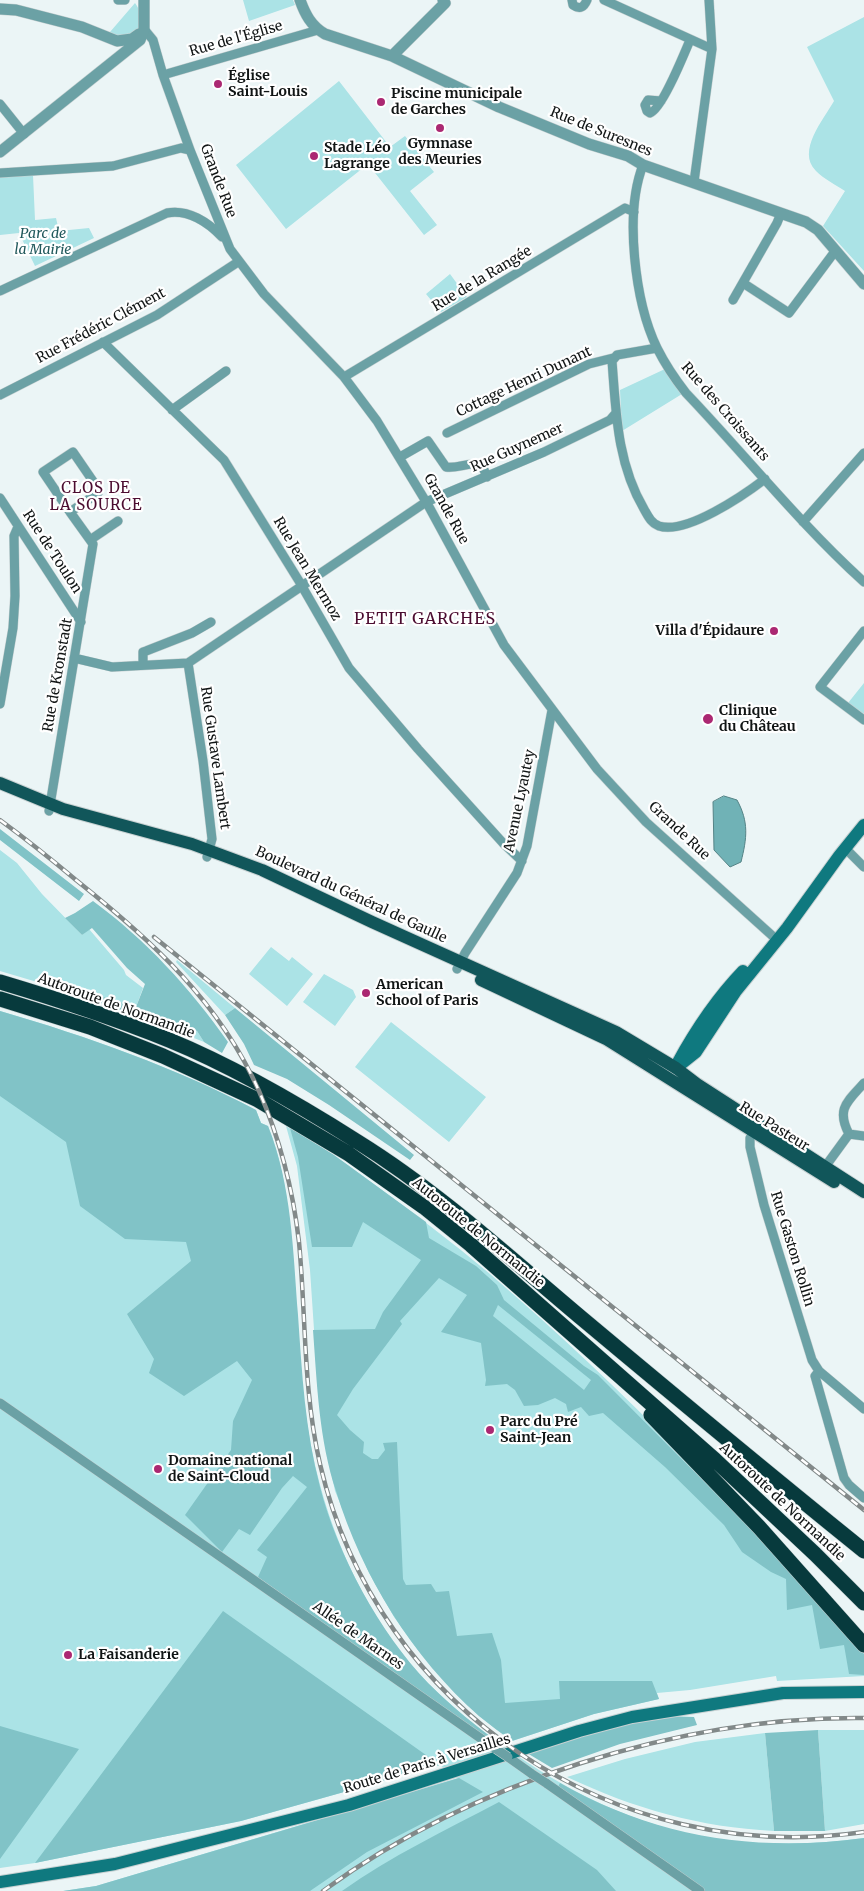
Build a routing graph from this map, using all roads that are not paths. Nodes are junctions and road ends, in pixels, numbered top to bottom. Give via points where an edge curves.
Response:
1 (118, 0) edge
2 (125, 0) edge
3 (144, 0) edge
4 (300, 0) edge
5 (308, 0) edge
6 (572, 0) edge
7 (588, 0) edge
8 (604, 0) edge
9 (709, 0) edge
10 (445, 1) edge
11 (0, 9) edge
12 (315, 27) junction
13 (144, 30) junction
14 (690, 40) junction
15 (117, 41) junction
16 (712, 49) junction
17 (120, 55) junction
18 (392, 56) junction
19 (163, 75) junction
20 (661, 101) dead end
21 (0, 104) edge
22 (24, 134) junction
23 (190, 150) junction
24 (0, 152) edge
25 (643, 165) junction
26 (0, 173) edge
27 (694, 182) junction
28 (634, 212) junction
29 (781, 213) junction
30 (225, 241) junction
31 (833, 254) dead end
32 (238, 262) junction
33 (743, 283) junction
34 (864, 284) edge
35 (0, 291) edge
36 (733, 300) dead end
37 (102, 342) junction
38 (657, 348) junction
39 (613, 358) junction
40 (226, 371) dead end
41 (344, 377) junction
42 (0, 395) edge
43 (172, 410) junction
44 (616, 413) junction
45 (447, 433) dead end
46 (864, 453) edge
47 (400, 457) junction
48 (487, 477) junction
49 (765, 479) junction
50 (0, 498) edge
51 (426, 502) junction
52 (70, 512) junction
53 (118, 521) dead end
54 (802, 522) junction
55 (20, 528) junction
56 (92, 542) junction
57 (864, 582) edge
58 (301, 586) junction
59 (81, 622) junction
60 (211, 622) dead end
61 (864, 631) edge
62 (4, 657) edge
63 (74, 658) junction
64 (188, 663) junction
65 (143, 665) junction
66 (0, 704) edge
67 (552, 710) junction
68 (864, 720) edge
69 (0, 783) edge
70 (0, 791) edge
71 (49, 807) junction
72 (864, 824) edge
73 (845, 848) junction
74 (208, 853) junction
75 (522, 861) junction
76 (864, 867) edge
77 (774, 943) junction
78 (459, 965) junction
79 (0, 982) edge
80 (0, 999) edge
81 (629, 1039) junction
82 (649, 1051) junction
83 (628, 1052) junction
84 (672, 1072) junction
85 (864, 1083) edge
86 (754, 1132) junction
87 (849, 1134) junction
88 (864, 1136) edge
89 (823, 1170) junction
90 (864, 1192) edge
91 (864, 1200) edge
92 (819, 1372) junction
93 (633, 1387) junction
94 (0, 1403) edge
95 (864, 1409) edge
96 (864, 1498) edge
97 (864, 1551) edge
98 (864, 1603) edge
99 (864, 1645) edge
100 (864, 1692) edge
101 (0, 1882) edge
102 (700, 1891) edge

1 - 2 street
3 - 13 street
4 - 12 street
5 - 12 street
6 - 7 street via 573,5 580,8
8 - 14 street
9 - 16 street
10 - 18 street
11 - 15 street via 82,27
12 - 18 street, Rue de Suresnes via 331,36
12 - 19 street, Rue de l'Église
13 - 15 street via 132,40
13 - 17 street via 140,40
13 - 19 street, Grande Rue via 153,40
14 - 16 street
14 - 20 street
15 - 17 street
16 - 27 street
17 - 22 street
18 - 25 street, Rue de Suresnes via 499,107 589,144 628,156
19 - 23 street, Grande Rue
21 - 22 street
22 - 24 street
23 - 26 street via 181,148 114,166
23 - 30 street, Grande Rue
25 - 27 street, Rue de Suresnes
25 - 28 street, Rue des Croissants
27 - 29 street, Rue de Suresnes
28 - 38 street, Rue des Croissants via 636,266 644,311
28 - 41 street, Rue de la Rangée via 625,208
29 - 33 street
29 - 34 street, Rue de Suresnes via 818,230
30 - 32 street, Grande Rue
30 - 35 street via 192,215 167,213
31 - 33 street via 789,313
32 - 37 street, Rue Frédéric Clément via 156,315
32 - 41 street, Grande Rue via 264,294
33 - 36 street
37 - 42 street, Rue Frédéric Clément
37 - 43 street, Rue Jean Mermoz
38 - 39 street, Cottage Henri Dunant via 617,354
38 - 49 street, Rue des Croissants via 676,381
39 - 44 street
39 - 45 street, Cottage Henri Dunant via 589,364
40 - 43 street
41 - 47 street, Grande Rue
43 - 58 street, Rue Jean Mermoz via 224,460
44 - 48 street, Rue Guynemer via 610,420
44 - 49 street via 617,430 632,486 649,518 658,526 699,520
46 - 54 street
47 - 48 street via 428,441 446,467 477,463 482,465
47 - 51 street, Grande Rue
48 - 51 street, Rue Guynemer
49 - 54 street, Rue des Croissants
50 - 55 street, Rue de Toulon
51 - 58 street, Rue Guynemer
51 - 67 street, Grande Rue via 504,645
52 - 52 street via 43,472 73,452 98,493
52 - 56 street
53 - 56 street
54 - 57 street, Rue des Croissants
55 - 59 street, Rue de Toulon
55 - 62 street via 14,536 14,628
56 - 59 street, Rue de Kronstadt
58 - 64 street, Rue Guynemer
58 - 75 street, Rue Jean Mermoz via 349,668 418,749
59 - 63 street, Rue de Kronstadt
60 - 65 street via 186,636 144,652
61 - 68 street via 820,687
62 - 66 street
63 - 65 street via 112,666
63 - 71 street, Rue de Kronstadt
64 - 65 street
64 - 74 street, Rue Gustave Lambert via 204,761 212,839
67 - 75 street, Avenue Lyautey
67 - 77 street, Grande Rue via 598,769 646,822
69 - 71 main road, Boulevard du Général de Gaulle
70 - 71 main road, Boulevard du Général de Gaulle
71 - 74 main road, Boulevard du Général de Gaulle
72 - 73 main road
73 - 76 street
73 - 77 main road
74 - 78 main road, Boulevard du Général de Gaulle via 262,870
75 - 78 street, Avenue Lyautey
77 - 84 main road via 724,990
78 - 81 main road, Boulevard du Général de Gaulle
78 - 83 main road, Boulevard du Général de Gaulle
79 - 97 highway, Autoroute de Normandie via 96,1012 170,1041 236,1072 359,1142 481,1233
80 - 93 highway, Autoroute de Normandie via 90,1027 163,1056 258,1100 341,1149 424,1207 471,1245
81 - 82 main road, Boulevard du Général de Gaulle
81 - 83 main road
82 - 83 main road
82 - 84 main road, Boulevard du Général de Gaulle
83 - 84 main road, Boulevard du Général de Gaulle
84 - 86 main road, Rue Pasteur
84 - 89 main road, Rue Pasteur via 697,1084
85 - 87 street via 843,1112 843,1122
86 - 89 main road, Rue Pasteur
86 - 92 street, Rue Gaston Rollin via 750,1147 764,1205 812,1360
87 - 88 street
87 - 89 street
89 - 90 main road, Rue Pasteur
89 - 91 main road, Rue Pasteur
92 - 95 street
92 - 96 street via 815,1376 844,1478
93 - 98 highway, Autoroute de Normandie via 715,1460
93 - 99 highway via 640,1404 759,1527
94 - 102 street, Allée de Marnes, bridge
100 - 101 main road, Route de Paris à Versailles via 783,1693 632,1718 579,1731 348,1805 115,1864

